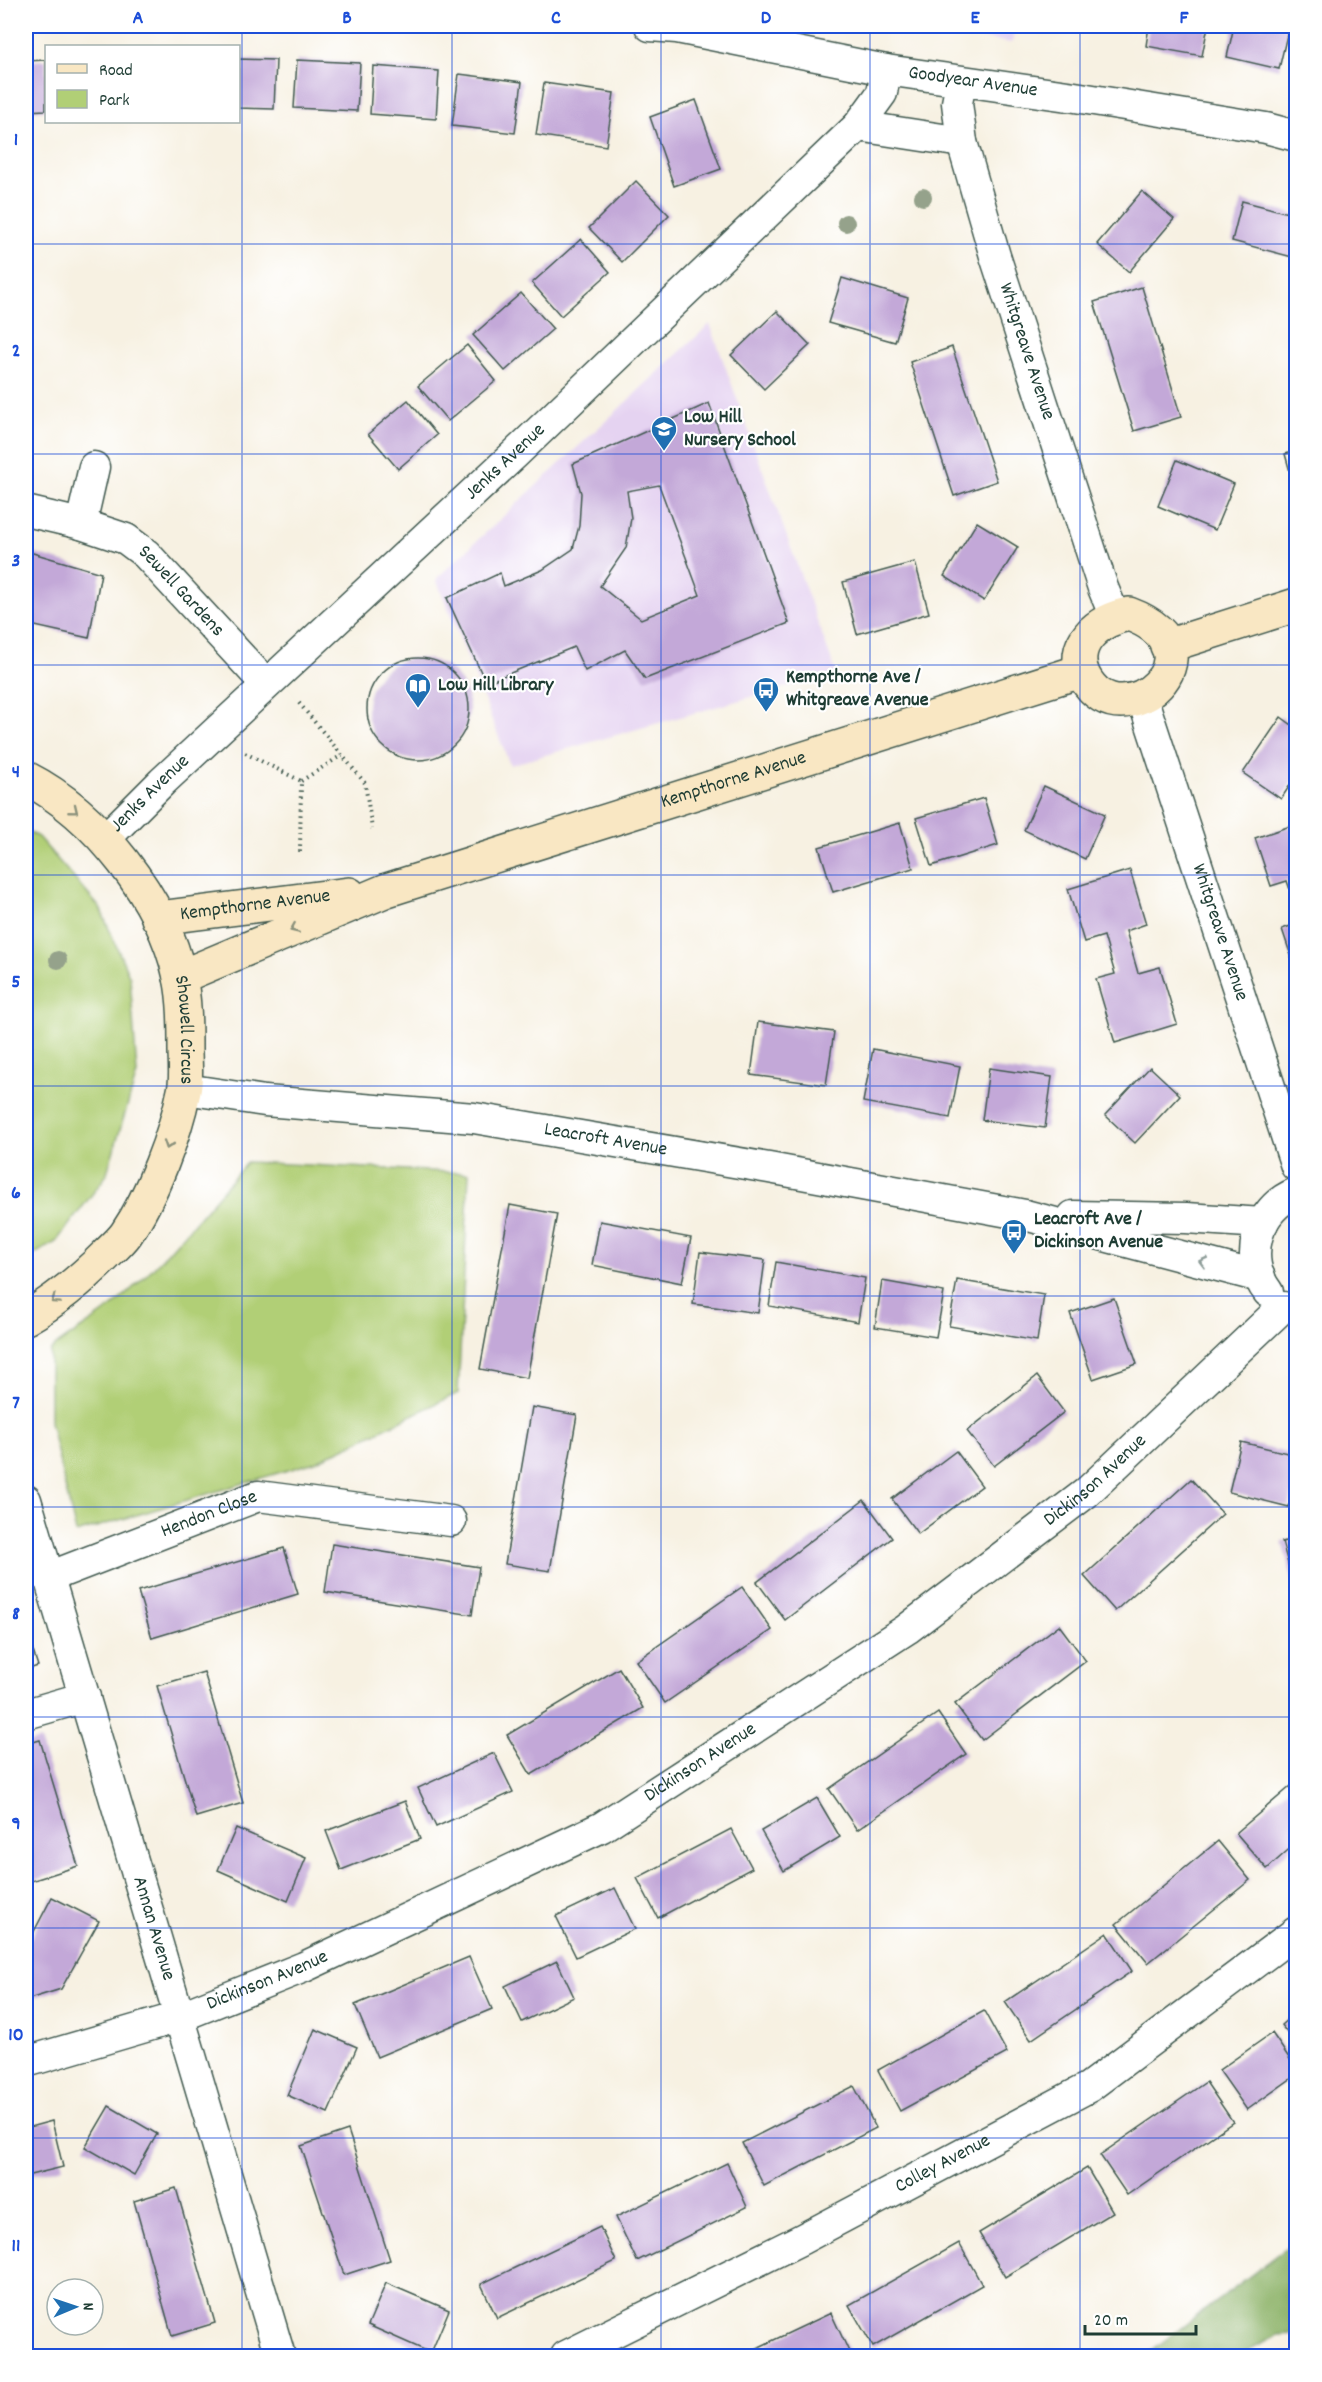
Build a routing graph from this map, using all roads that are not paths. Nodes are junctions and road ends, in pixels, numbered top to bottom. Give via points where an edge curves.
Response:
1 (650, 26) edge
2 (886, 70) junction
3 (961, 82) junction
4 (858, 126) junction
5 (1296, 136) edge
6 (962, 142) junction
7 (94, 466) dead end
8 (26, 511) edge
9 (81, 524) junction
10 (1296, 605) edge
11 (1115, 617) junction
12 (1167, 646) junction
13 (1081, 671) junction
14 (265, 683) junction
15 (1142, 697) junction
16 (26, 778) edge
17 (105, 839) junction
18 (387, 890) junction
19 (158, 918) junction
20 (180, 977) junction
21 (185, 1089) junction
22 (1296, 1166) edge
23 (1296, 1193) edge
24 (1025, 1215) junction
25 (1263, 1223) junction
26 (1260, 1277) junction
27 (1290, 1310) edge
28 (26, 1318) edge
29 (26, 1500) edge
30 (451, 1521) dead end
31 (37, 1580) edge
32 (85, 1697) junction
33 (26, 1714) edge
34 (1296, 1932) edge
35 (179, 2017) junction
36 (26, 2062) edge
37 (280, 2356) edge
38 (566, 2356) edge

1 - 2 street, Goodyear Avenue
2 - 3 street, Goodyear Avenue
2 - 4 street, Jenks Avenue via 882,93
3 - 5 street, Goodyear Avenue via 1076,97
3 - 6 street, Whitgreave Avenue via 957,103
4 - 6 street
4 - 14 street, Jenks Avenue via 515,454
6 - 11 street, Whitgreave Avenue via 1008,298 1102,588
7 - 9 street
8 - 9 street, Sewell Gardens
9 - 14 street, Sewell Gardens via 126,538 146,554
10 - 12 street
11 - 12 street via 1129,614 1146,621 1157,629
11 - 13 street via 1086,637
12 - 15 street via 1170,655 1166,677
13 - 15 street via 1087,682 1104,696 1115,700
13 - 18 street, Kempthorne Avenue
14 - 17 street, Jenks Avenue
15 - 22 street, Whitgreave Avenue
16 -> 17 street, Showell Circus via 77,811
17 - 19 street, Showell Circus via 137,881
18 - 19 street, Kempthorne Avenue
18 -> 20 street, Kempthorne Avenue
19 - 20 street, Showell Circus
20 - 21 street, Showell Circus
21 - 24 street, Leacroft Avenue via 265,1101 474,1118
21 -> 28 street, Showell Circus via 149,1195 125,1235 85,1276
23 - 25 street via 1277,1204
24 - 25 street, Leacroft Avenue
26 -> 24 street, Leacroft Avenue
25 - 26 street via 1255,1260
26 - 27 street via 1266,1289
27 - 35 street, Dickinson Avenue via 1086,1493 907,1629 612,1821 304,1967
29 - 31 street, Annan Avenue
30 - 31 street, Hendon Close via 258,1496
31 - 32 street, Annan Avenue
32 - 33 street
32 - 35 street, Annan Avenue
34 - 38 street, Colley Avenue via 1089,2087 802,2239
35 - 36 street, Dickinson Avenue
35 - 37 street, Annan Avenue

